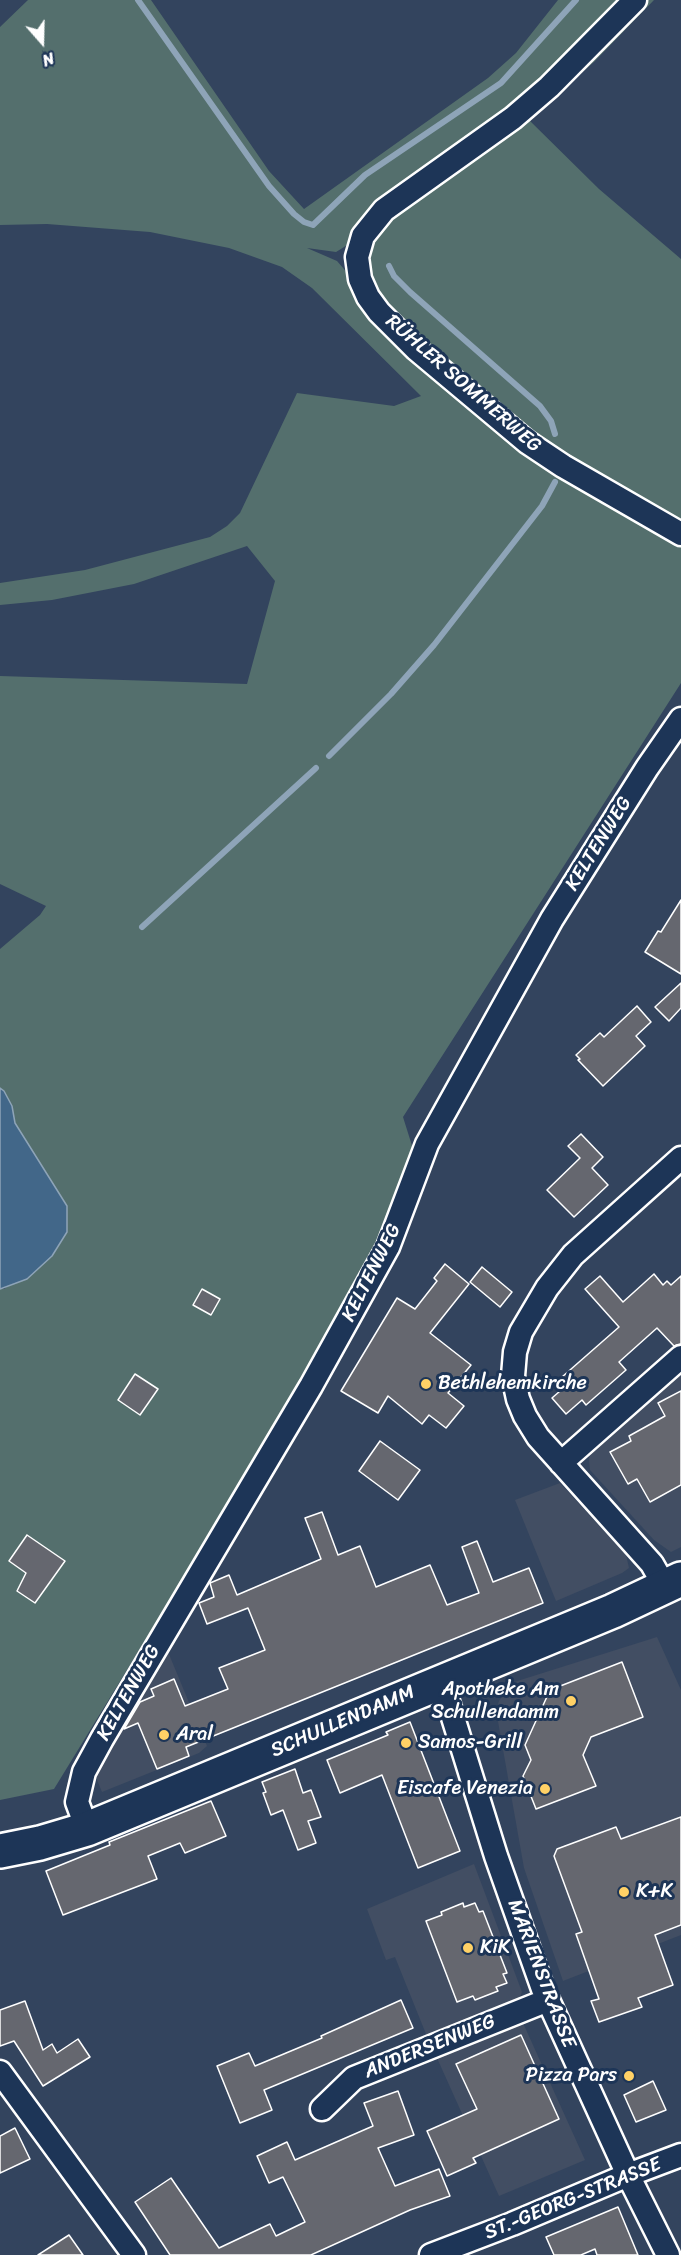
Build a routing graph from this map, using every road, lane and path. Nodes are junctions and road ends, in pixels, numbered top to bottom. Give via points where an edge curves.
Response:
1 (635, 0) edge
2 (681, 534) edge
3 (681, 719) edge
4 (681, 1158) edge
5 (681, 1357) edge
6 (561, 1462) junction
7 (673, 1583) edge
8 (441, 1682) junction
9 (87, 1829) junction
10 (0, 1851) edge
11 (548, 2000) junction
12 (4, 2085) edge
13 (322, 2109) dead end
14 (681, 2155) edge
15 (628, 2175) junction
16 (134, 2255) edge
17 (431, 2255) edge
18 (668, 2255) edge

1 - 2 street, RÜHLER SOMMERWEG via 513,118 384,210 363,236 357,257 368,297 416,349 527,442
3 - 9 street, KELTENWEG via 552,919 427,1144 388,1247 311,1386 102,1738 84,1772 77,1802
4 - 6 street via 573,1255 547,1287 522,1332 513,1377 518,1399 538,1437
5 - 6 street
6 - 7 street
7 - 8 main road, SCHULLENDAMM
8 - 9 main road, SCHULLENDAMM
8 - 11 street, MARIENSTRASSE via 496,1856
9 - 10 main road, SCHULLENDAMM
11 - 13 street, ANDERSENWEG via 354,2078
11 - 15 street, MARIENSTRASSE
12 - 16 street
14 - 15 street, ST.-GEORG-STRASSE
15 - 17 street, ST.-GEORG-STRASSE
15 - 18 street, MARIENSTRASSE

